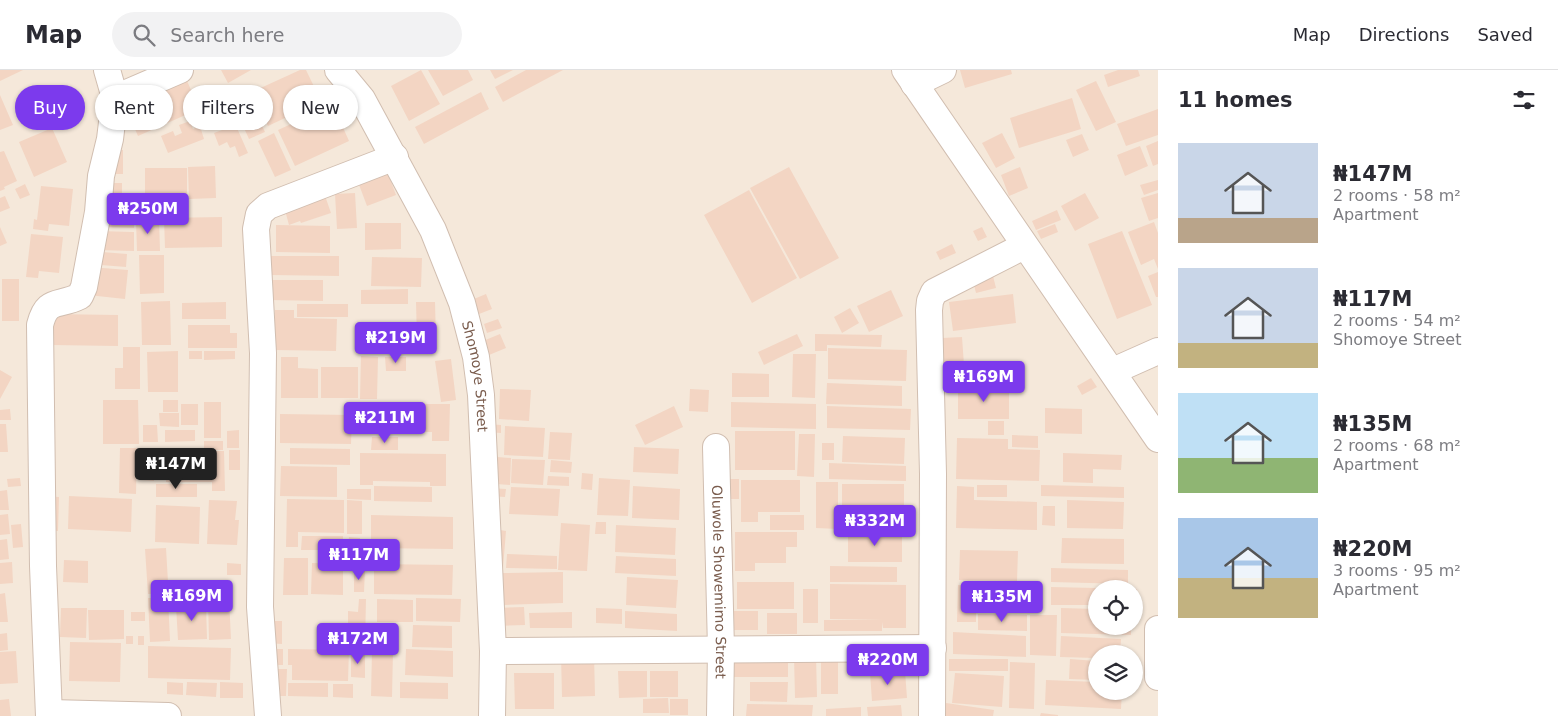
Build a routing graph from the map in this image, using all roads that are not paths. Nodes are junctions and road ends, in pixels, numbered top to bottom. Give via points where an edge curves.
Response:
1 (107, 70) edge
2 (180, 70) edge
3 (338, 70) edge
4 (943, 70) edge
5 (909, 77) edge
6 (111, 85) edge
7 (145, 85) edge
8 (111, 130) edge
9 (395, 157) junction
10 (1024, 246) junction
11 (1158, 351) edge
12 (1113, 371) junction
13 (1158, 439) edge
14 (716, 447) dead end
15 (1158, 629) edge
16 (933, 648) junction
17 (721, 649) junction
18 (493, 651) junction
19 (1158, 677) edge
20 (49, 714) edge
21 (168, 716) edge
22 (268, 716) edge
23 (492, 716) edge
24 (720, 716) edge
25 (932, 716) edge

1 - 6 street
2 - 7 street
3 - 9 street, Shomoye Street via 362,98
4 - 5 street
5 - 10 street
8 - 20 street via 84,286 80,296 51,305 43,311 40,325 43,566
9 - 18 street, Shomoye Street via 433,230 462,304 476,357 481,395
9 - 22 street via 268,206 259,214 256,229 263,353 260,607
10 - 12 street
10 - 16 street via 934,292 930,300
11 - 12 street
12 - 13 street
14 - 17 street, Oluwole Showemimo Street
15 - 19 street
16 - 17 street
16 - 25 street
17 - 18 street
17 - 24 street, Oluwole Showemimo Street
18 - 23 street, Shomoye Street
20 - 21 street

